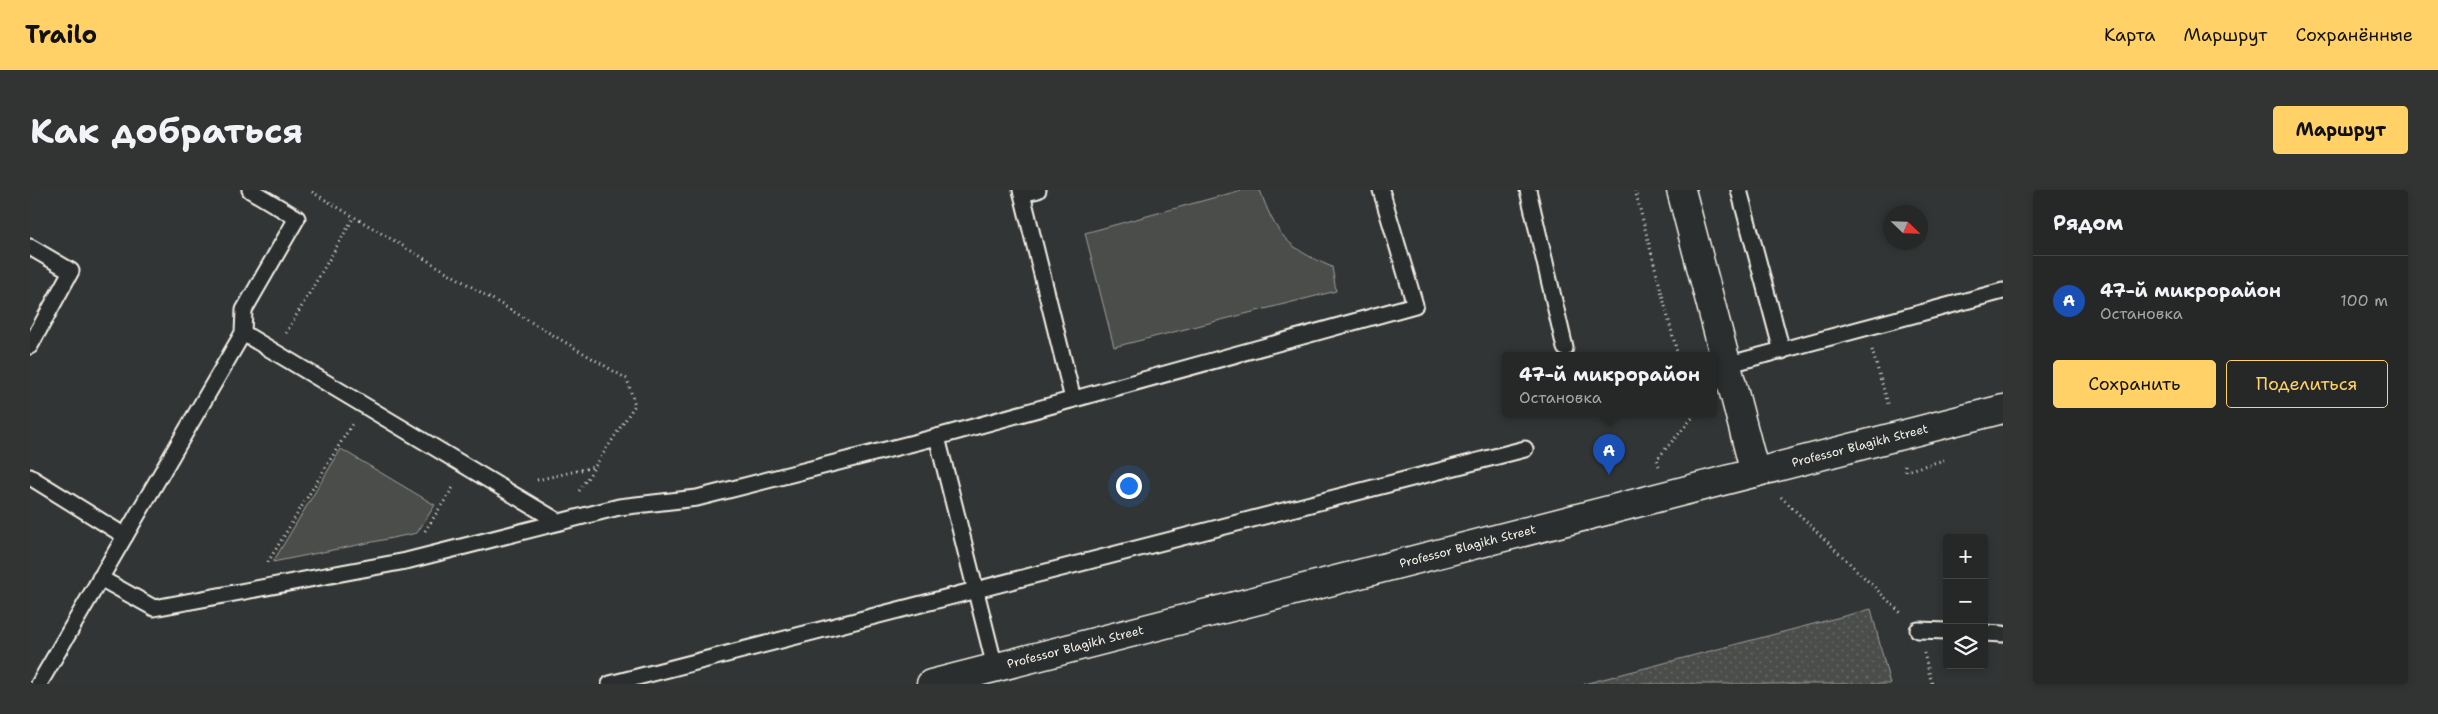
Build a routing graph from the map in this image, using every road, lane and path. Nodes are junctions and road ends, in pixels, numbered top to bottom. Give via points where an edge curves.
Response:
1 (250, 190) edge
2 (1038, 190) edge
3 (1381, 190) edge
4 (1528, 190) edge
5 (1635, 190) edge
6 (1681, 190) edge
7 (1739, 190) edge
8 (312, 192) dead end
9 (1021, 192) edge
10 (354, 217) junction
11 (30, 247) edge
12 (2003, 291) edge
13 (243, 333) junction
14 (30, 346) edge
15 (1565, 348) dead end
16 (1782, 350) junction
17 (275, 352) junction
18 (1677, 352) edge
19 (1726, 365) junction
20 (1072, 399) junction
21 (364, 405) junction
22 (2003, 409) edge
23 (937, 437) junction
24 (1525, 448) dead end
25 (466, 467) junction
26 (595, 467) junction
27 (1755, 473) junction
28 (30, 477) edge
29 (533, 481) dead end
30 (560, 522) junction
31 (125, 536) junction
32 (406, 561) junction
33 (100, 578) junction
34 (975, 589) junction
35 (251, 590) junction
36 (1918, 630) junction
37 (1943, 631) edge
38 (1988, 633) edge
39 (2003, 634) edge
40 (995, 668) junction
41 (39, 684) edge
42 (610, 684) edge
43 (931, 684) edge
44 (1932, 684) edge

1 - 13 lane via 297,218 244,310
2 - 9 lane
3 - 20 lane via 1415,305
4 - 15 lane
5 - 18 path
6 - 19 main road
7 - 16 lane
8 - 10 path
9 - 20 lane
10 - 17 path
10 - 26 path via 627,379 635,405
11 - 14 lane via 72,271
12 - 16 lane
13 - 17 lane
13 - 31 lane
16 - 19 lane
17 - 21 lane
19 - 27 main road
20 - 23 lane
21 - 25 lane
21 - 35 path
22 - 27 main road, Professor Blagikh Street
23 - 30 lane via 697,498 619,507
23 - 34 lane
24 - 34 lane
25 - 30 lane
25 - 32 path
26 - 29 path
26 - 30 path
27 - 36 path
27 - 40 main road, Professor Blagikh Street
28 - 31 lane
30 - 32 lane
31 - 33 lane
32 - 35 lane
33 - 35 lane via 154,608
33 - 41 lane
34 - 40 lane
34 - 42 lane
36 - 37 lane
36 - 44 path
38 - 39 lane
40 - 43 main road, Professor Blagikh Street

